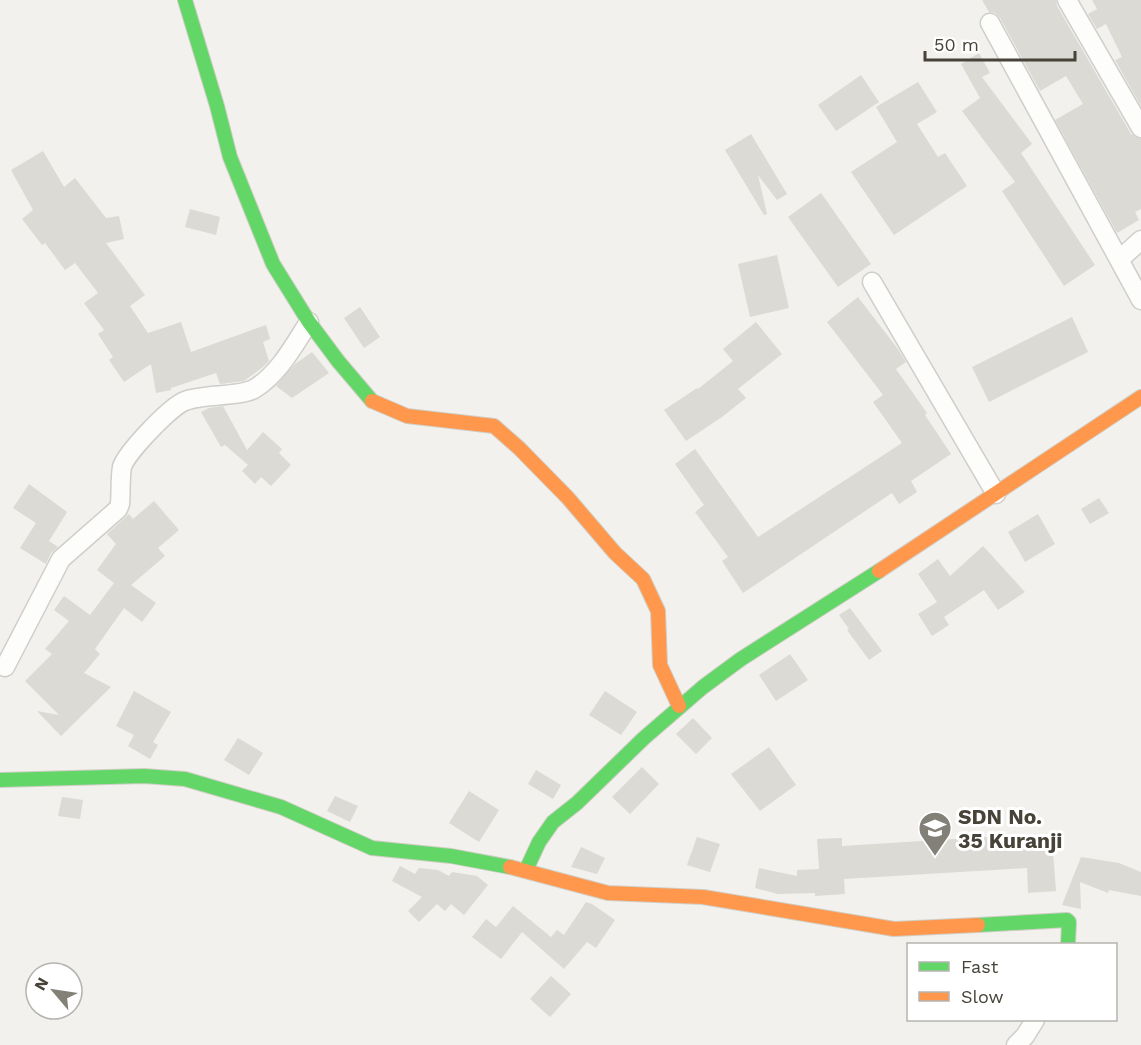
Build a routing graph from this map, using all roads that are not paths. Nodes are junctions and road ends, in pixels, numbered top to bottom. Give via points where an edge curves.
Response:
1 (185, 0) edge
2 (1067, 0) edge
3 (990, 23) dead end
4 (1141, 128) edge
5 (1141, 240) edge
6 (1120, 259) junction
7 (872, 282) dead end
8 (1141, 300) edge
9 (309, 322) junction
10 (1141, 398) edge
11 (996, 494) junction
12 (5, 667) dead end
13 (680, 706) junction
14 (0, 780) edge
15 (526, 870) junction
16 (1068, 943) edge
17 (1034, 1021) edge
18 (1016, 1045) edge

1 - 9 street via 230,158 273,264
2 - 4 street
3 - 6 street
5 - 6 street
6 - 8 street
7 - 11 street
9 - 12 street via 286,358 252,390 185,401 165,415 139,444 122,467 118,509 61,559
9 - 13 street via 373,402 407,416 494,426 568,498 643,579 658,611 660,666
10 - 11 street
11 - 13 street via 741,659
13 - 15 street via 553,822
14 - 15 street via 144,776 185,780 281,807 372,848 451,856
15 - 16 street via 608,893 703,897 894,929 1067,920
17 - 18 street

